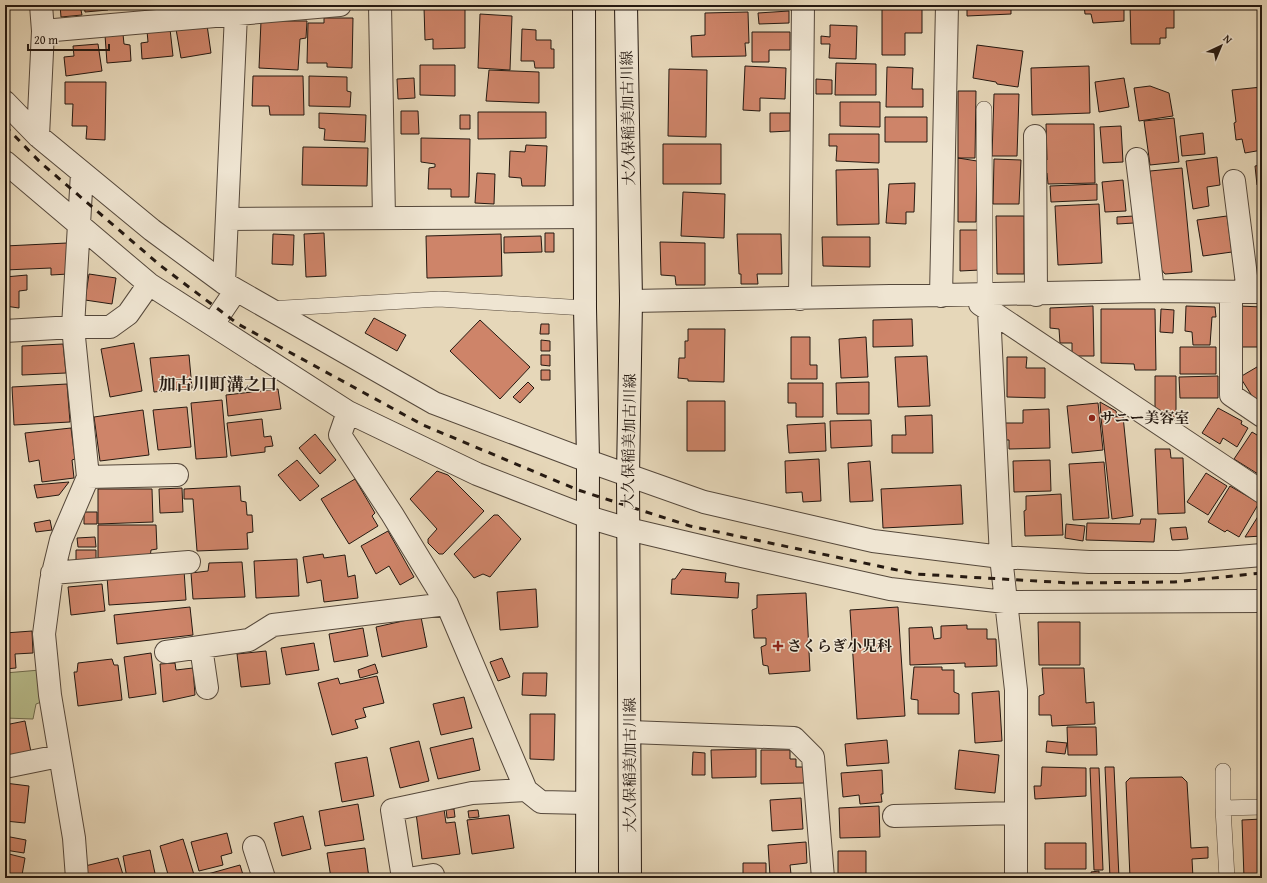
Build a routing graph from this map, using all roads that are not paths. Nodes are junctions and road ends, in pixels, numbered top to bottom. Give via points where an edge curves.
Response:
1 (42, 5) edge
2 (340, 5) edge
3 (380, 5) edge
4 (584, 5) edge
5 (626, 5) edge
6 (803, 5) edge
7 (947, 5) edge
8 (236, 14) junction
9 (43, 31) junction
10 (5, 102) edge
11 (984, 109) dead end
12 (38, 136) junction
13 (1035, 136) dead end
14 (1136, 159) dead end
15 (5, 162) edge
16 (82, 173) junction
17 (1234, 181) dead end
18 (584, 217) junction
19 (384, 218) junction
20 (227, 219) junction
21 (79, 225) junction
22 (149, 284) junction
23 (230, 286) junction
24 (1153, 291) junction
25 (1247, 292) edge
26 (1036, 295) junction
27 (941, 296) junction
28 (800, 299) junction
29 (630, 301) junction
30 (981, 301) junction
31 (585, 308) junction
32 (268, 309) junction
33 (213, 324) junction
34 (73, 327) junction
35 (5, 331) edge
36 (348, 412) junction
37 (1262, 416) edge
38 (588, 461) junction
39 (628, 474) junction
40 (178, 475) dead end
41 (88, 477) junction
42 (1262, 492) edge
43 (588, 517) junction
44 (628, 529) junction
45 (1262, 554) edge
46 (1001, 557) junction
47 (189, 562) dead end
48 (52, 573) junction
49 (1005, 602) junction
50 (1262, 602) edge
51 (447, 604) junction
52 (201, 647) junction
53 (166, 652) dead end
54 (207, 688) dead end
55 (630, 732) junction
56 (59, 756) junction
57 (5, 767) edge
58 (1223, 771) dead end
59 (526, 790) junction
60 (587, 802) junction
61 (1262, 807) edge
62 (1223, 808) junction
63 (1016, 813) junction
64 (894, 816) dead end
65 (254, 847) dead end
66 (78, 878) edge
67 (264, 878) edge
68 (403, 878) edge
69 (587, 878) edge
70 (630, 878) edge
71 (823, 878) edge
72 (1016, 878) edge
73 (1227, 878) edge

1 - 9 street
2 - 8 street
3 - 19 street
4 - 18 street
5 - 29 street, 大久保稲美加古川線
6 - 28 street
7 - 27 street
8 - 9 street
8 - 20 street
9 - 12 street
10 - 12 street
11 - 30 lane
12 - 16 street
13 - 26 street
14 - 24 street
15 - 21 street
16 - 21 street
16 - 23 street via 152,230
17 - 25 street
18 - 19 street
18 - 31 street
19 - 20 street
20 - 23 street
21 - 22 street
21 - 34 street
22 - 33 street
22 - 34 street via 128,314 110,327
23 - 32 street
23 - 33 street
24 - 25 street
24 - 26 street
25 - 37 street via 1231,395
26 - 30 street
27 - 28 street
27 - 30 street
28 - 29 street
29 - 39 street, 大久保稲美加古川線
30 - 42 street
30 - 46 street
31 - 32 lane via 439,299
31 - 38 street
32 - 38 street via 434,404
33 - 36 street
34 - 35 street
34 - 41 street
36 - 43 street via 477,474
36 - 51 street via 340,435
38 - 39 street
38 - 43 street
39 - 44 street, 大久保稲美加古川線
39 - 46 street via 704,502 873,541
40 - 41 street
41 - 48 street via 60,540
43 - 44 street
43 - 60 street
44 - 49 street via 890,589
44 - 55 street, 大久保稲美加古川線
45 - 46 street via 1179,562 1089,562
46 - 49 street
47 - 48 street
48 - 56 street via 44,634
49 - 50 street
49 - 63 street via 1016,690
51 - 52 street via 273,625 249,640
51 - 59 street
52 - 53 street
52 - 54 street
55 - 70 street, 大久保稲美加古川線
55 - 71 street via 794,738 813,756
56 - 57 street
56 - 66 street via 74,838
58 - 62 lane
59 - 60 street via 541,802
59 - 68 street via 472,793 392,810
60 - 69 street
61 - 62 lane
62 - 73 lane
63 - 64 street
63 - 72 street
65 - 67 street

